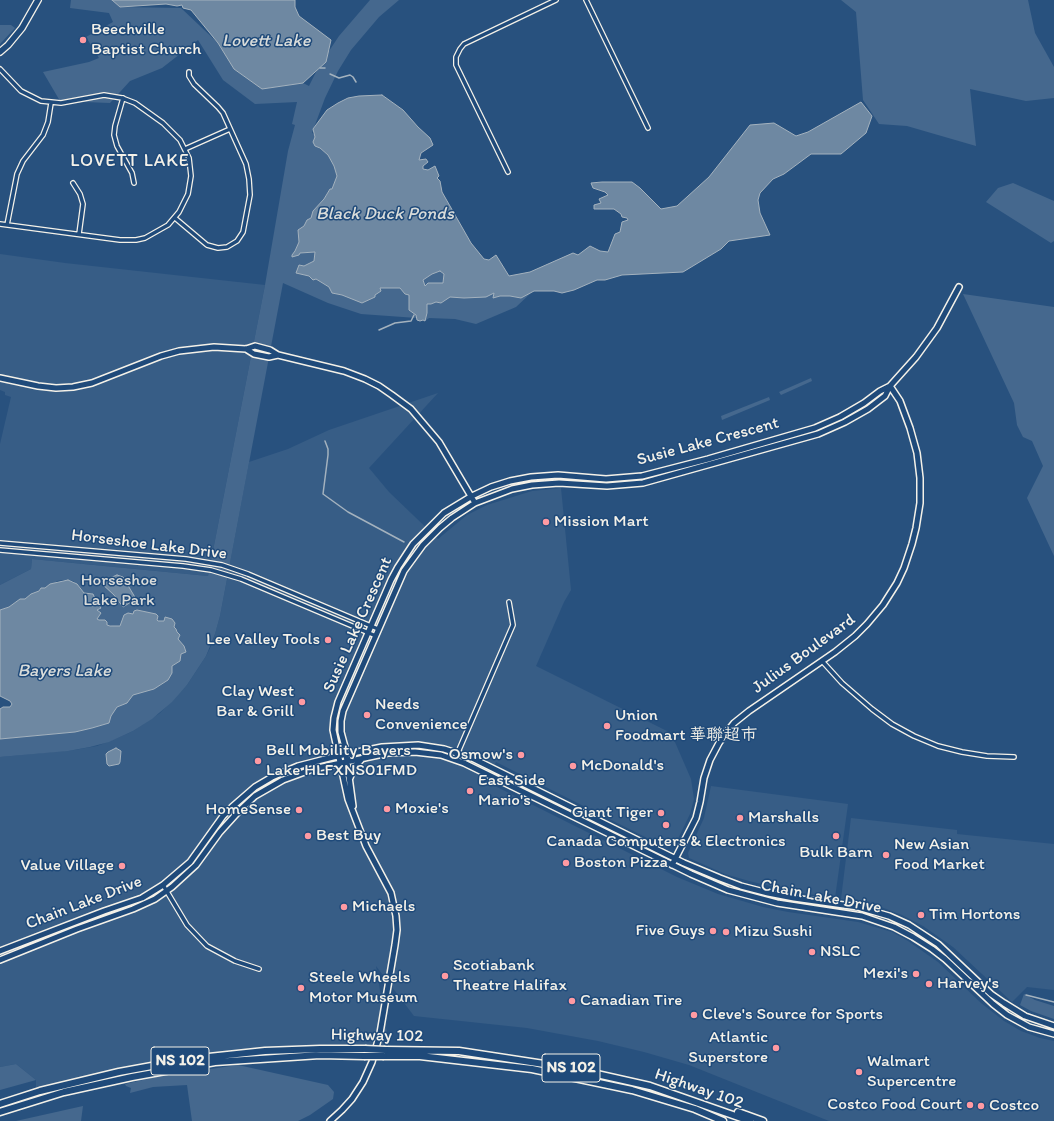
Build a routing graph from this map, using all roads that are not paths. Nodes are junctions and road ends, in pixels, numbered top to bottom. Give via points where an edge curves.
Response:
1 (38, 0) edge
2 (556, 0) edge
3 (586, 0) edge
4 (0, 52) edge
5 (0, 69) edge
6 (189, 72) dead end
7 (123, 98) junction
8 (51, 103) junction
9 (648, 128) dead end
10 (230, 129) junction
11 (185, 149) junction
12 (508, 172) dead end
13 (73, 183) dead end
14 (134, 183) dead end
15 (175, 218) junction
16 (0, 224) edge
17 (7, 225) junction
18 (79, 234) junction
19 (960, 287) dead end
20 (0, 378) edge
21 (890, 386) junction
22 (472, 496) junction
23 (475, 503) junction
24 (0, 543) edge
25 (0, 550) edge
26 (509, 602) dead end
27 (371, 626) junction
28 (378, 629) junction
29 (368, 632) junction
30 (376, 636) junction
31 (822, 661) junction
32 (458, 752) junction
33 (346, 755) junction
34 (339, 756) junction
35 (1014, 757) dead end
36 (362, 759) junction
37 (455, 759) junction
38 (346, 762) junction
39 (340, 763) junction
40 (350, 783) junction
41 (241, 798) junction
42 (246, 804) junction
43 (569, 806) junction
44 (353, 811) junction
45 (566, 812) junction
46 (676, 859) junction
47 (672, 865) junction
48 (163, 885) junction
49 (166, 891) junction
50 (66, 926) junction
51 (68, 933) junction
52 (0, 951) edge
53 (0, 960) edge
54 (259, 969) dead end
55 (1054, 1026) edge
56 (1054, 1034) edge
57 (364, 1053) junction
58 (385, 1053) junction
59 (650, 1086) junction
60 (0, 1104) edge
61 (0, 1112) edge
62 (330, 1121) edge
63 (723, 1121) edge
64 (750, 1121) edge
65 (763, 1121) edge

1 - 4 main road via 22,28
2 - 12 street via 464,44 456,57 456,65
3 - 9 street
5 - 8 street via 24,94
6 - 10 street via 188,76 218,107
7 - 8 street via 104,95 65,103
7 - 11 street via 138,105 163,123
7 - 14 street via 114,135
8 - 17 street via 43,135 25,157 17,174
10 - 11 street
10 - 15 street via 250,179 244,229 240,237 226,247 212,247
11 - 15 street via 190,167 190,185 184,205
13 - 18 street via 83,204
15 - 18 street via 161,230 136,240
16 - 17 street
17 - 18 street
19 - 21 street, Susie Lake Crescent via 937,328
20 - 22 street via 38,386 73,387 92,383 161,356 214,347 246,349 254,354 269,357 278,355 344,371 379,386 411,410 439,442
21 - 22 street, Susie Lake Crescent via 840,417 815,428 701,461 642,476 606,479 558,475 531,477 510,481
21 - 23 street, Susie Lake Crescent via 885,396 868,409 812,436 643,483 607,486 559,483 532,485 512,489
21 - 31 street, Julius Boulevard via 908,420 918,461 920,503 914,536 900,576 881,608 855,636
22 - 23 street
22 - 27 street, Susie Lake Crescent via 444,513 413,544 398,568
23 - 28 street, Susie Lake Crescent via 440,528 420,549 404,572
24 - 27 street, Horseshoe Lake Drive via 221,564
25 - 29 street, Horseshoe Lake Drive via 215,571 241,579
26 - 32 street via 513,625
27 - 28 street, Horseshoe Lake Drive
27 - 29 street, Susie Lake Crescent
28 - 30 street, Susie Lake Crescent
29 - 30 street, Horseshoe Lake Drive
29 - 34 street, Susie Lake Crescent via 335,711 333,730
30 - 33 street, Susie Lake Crescent via 342,714 341,732
31 - 35 street via 842,683 872,709 914,736 962,752
31 - 46 street, Julius Boulevard via 744,715 722,738 708,766 693,826
32 - 33 street, Chain Lake Drive via 407,744
32 - 37 street
32 - 43 street, Chain Lake Drive
33 - 34 street, Chain Lake Drive
33 - 38 street, Susie Lake Crescent
34 - 39 street, Susie Lake Crescent
34 - 41 street, Chain Lake Drive via 279,773
36 - 37 street, Chain Lake Drive via 406,752
36 - 38 street, Chain Lake Drive
36 - 40 street via 354,767
37 - 45 street, Chain Lake Drive
38 - 39 street, Chain Lake Drive
38 - 40 street, Susie Lake Crescent
39 - 42 street, Chain Lake Drive via 292,776 264,790
39 - 44 street, Susie Lake Crescent
40 - 44 street, Susie Lake Crescent
41 - 42 street
41 - 48 street, Chain Lake Drive via 223,816 190,862
42 - 49 street, Chain Lake Drive via 230,820 196,865
43 - 45 street
43 - 46 street, Chain Lake Drive
44 - 62 street via 366,846 391,893 396,916 396,945 372,1062 352,1099
45 - 47 street, Chain Lake Drive
46 - 47 street, Julius Boulevard
46 - 55 street, Chain Lake Drive via 741,886 791,898 858,907 889,916 930,938 991,994 1010,1007 1030,1018
47 - 56 street, Chain Lake Drive via 722,887 757,898 851,914 894,927 945,959 1006,1015 1029,1027
48 - 49 street
48 - 50 street, Chain Lake Drive via 142,898
49 - 51 street, Chain Lake Drive via 133,909
49 - 54 street via 187,925 207,946 234,961
50 - 51 street
50 - 52 street, Chain Lake Drive
51 - 53 street, Chain Lake Drive
57 - 58 highway, Highway 102 / NS 102, bridge
57 - 60 highway, Highway 102 / NS 102 via 320,1049 265,1051 190,1059 119,1072 40,1091
57 - 61 highway, Highway 102 / NS 102 via 215,1062 64,1092
58 - 59 highway, Highway 102 / NS 102 via 459,1052 570,1068
58 - 63 highway, Highway 102 / NS 102 via 532,1069 632,1090 695,1109
59 - 64 highway, Highway 102 / NS 102
59 - 65 highway

